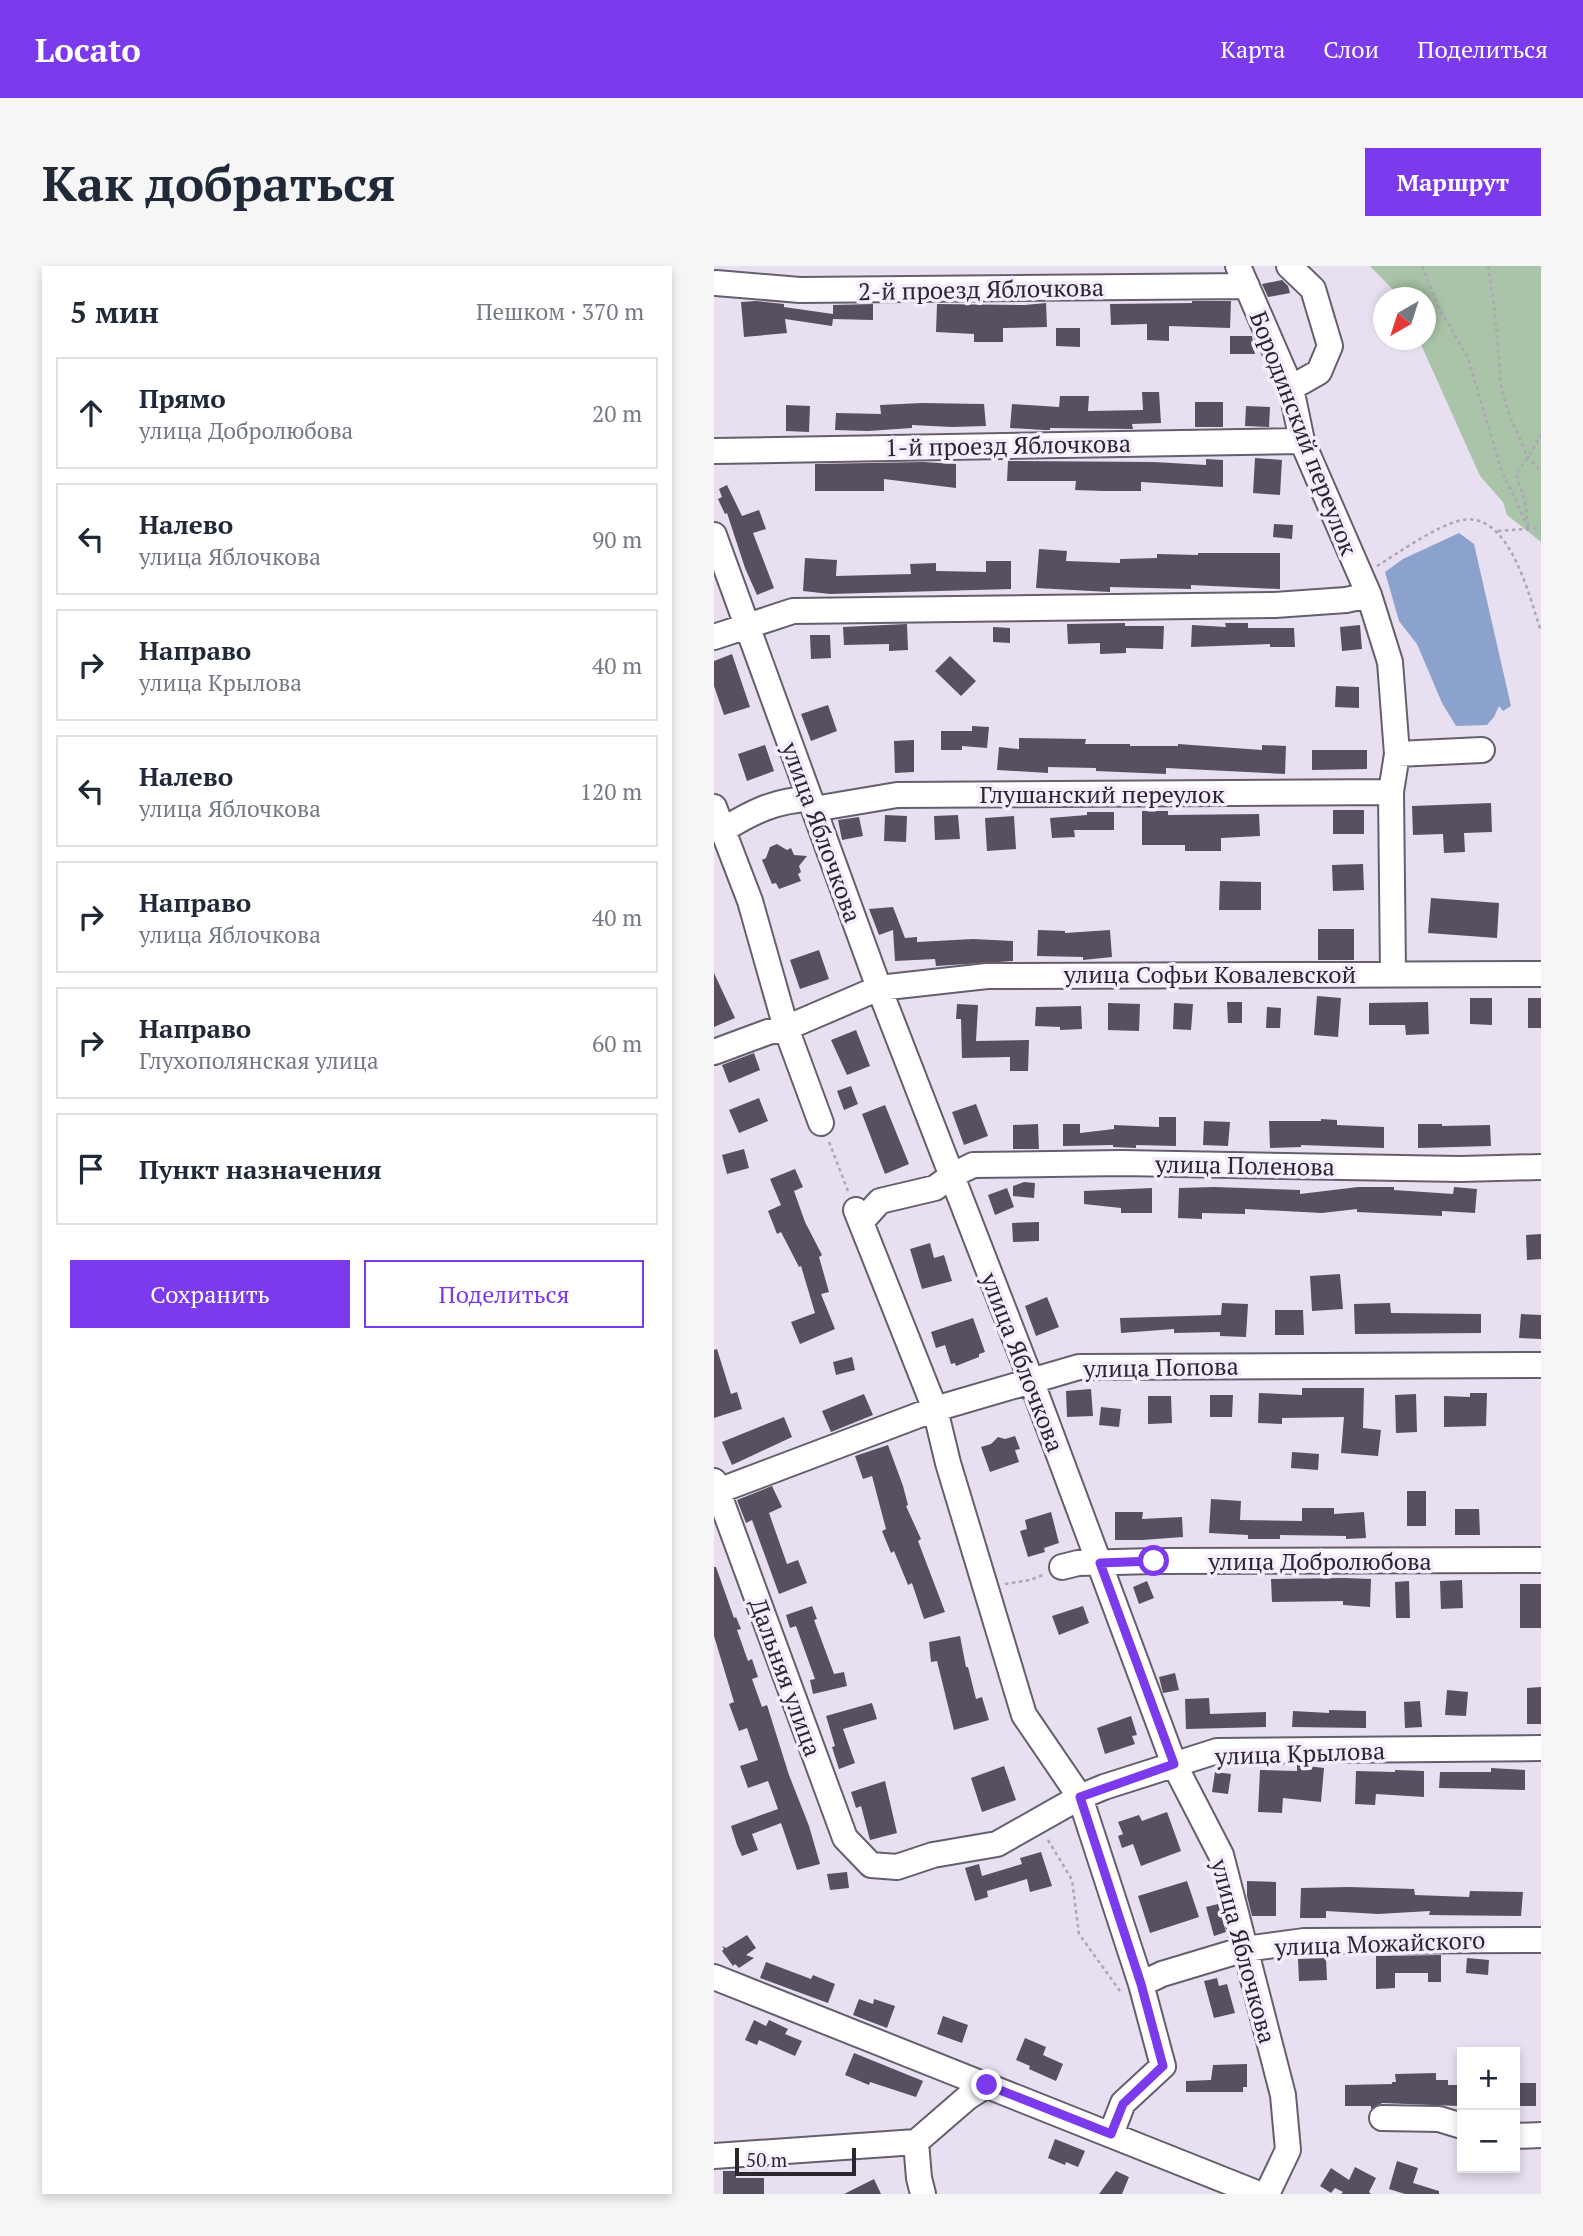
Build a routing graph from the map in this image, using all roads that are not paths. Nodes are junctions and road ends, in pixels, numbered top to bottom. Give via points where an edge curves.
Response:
1 (1289, 266) edge
2 (1242, 276) edge
3 (719, 278) edge
4 (1291, 388) junction
5 (1302, 441) junction
6 (714, 452) edge
7 (714, 535) edge
8 (1364, 586) junction
9 (747, 624) junction
10 (714, 637) edge
11 (1482, 750) dead end
12 (1397, 754) junction
13 (1391, 792) junction
14 (812, 804) junction
15 (714, 807) edge
16 (723, 830) junction
17 (1393, 973) junction
18 (1541, 974) edge
19 (879, 988) junction
20 (786, 1028) junction
21 (714, 1052) edge
22 (821, 1124) road end
23 (1541, 1167) edge
24 (951, 1176) junction
25 (1541, 1365) edge
26 (1031, 1380) junction
27 (935, 1409) junction
28 (716, 1486) edge
29 (1541, 1560) edge
30 (1100, 1563) junction
31 (1062, 1567) road end
32 (1541, 1748) edge
33 (1174, 1764) junction
34 (1080, 1797) junction
35 (871, 1865) joint
36 (1541, 1940) edge
37 (1245, 1949) junction
38 (714, 1977) edge
39 (1134, 1992) junction
40 (987, 2085) junction
41 (1382, 2119) dead end
42 (1457, 2124) edge
43 (1111, 2134) junction
44 (1541, 2135) edge
45 (1520, 2136) edge
46 (916, 2142) junction
47 (714, 2156) edge
48 (923, 2194) edge
49 (1259, 2194) edge
50 (1267, 2194) edge

1 - 4 street via 1313,289 1330,346 1319,372
2 - 3 street, 2-й проезд Яблочкова via 800,290
2 - 4 street, Бородинский переулок
4 - 5 street, Бородинский переулок
5 - 6 street, 1-й проезд Яблочкова
5 - 8 street, Бородинский переулок
7 - 9 street, улица Яблочкова
8 - 9 street via 1346,600 1275,605 793,611
8 - 12 street, Бородинский переулок via 1390,662
9 - 10 street
9 - 14 street, улица Яблочкова
11 - 12 street
12 - 13 street, Бородинский переулок
13 - 14 street, Глушанский переулок via 897,795
13 - 17 street, Бородинский переулок
14 - 16 street, Глушанский переулок via 787,800 748,814
14 - 19 street, улица Яблочкова
15 - 16 street
16 - 20 street via 750,901
17 - 18 street, улица Софьи Ковалевской
17 - 19 street, улица Софьи Ковалевской via 987,976
19 - 20 street, улица Софьи Ковалевской
19 - 24 street, улица Яблочкова
20 - 21 street, улица Софьи Ковалевской
20 - 22 street
23 - 24 street, улица Поленова via 1054,1164 973,1166
24 - 26 street, улица Яблочкова
24 - 27 street, улица Поленова via 935,1188 880,1201 858,1216
25 - 26 street, улица Попова via 1079,1367
26 - 27 street, улица Попова
26 - 30 street, улица Яблочкова
27 - 28 street, улица Попова
27 - 34 street via 1024,1715
28 - 35 street, Дальняя улица via 845,1838
29 - 30 street, улица Добролюбова
30 - 31 street, улица Добролюбова
30 - 33 street, улица Яблочкова
32 - 33 street, улица Крылова via 1217,1751
33 - 34 street, улица Крылова
33 - 37 street, улица Яблочкова via 1221,1855
34 - 35 street, улица Крылова via 997,1844 933,1855 897,1867
34 - 39 street
36 - 37 street, улица Можайского via 1304,1941
37 - 39 street, улица Можайского via 1162,1974
37 - 50 street, улица Яблочкова via 1283,2095 1288,2150
38 - 40 street
39 - 43 street via 1163,2066 1123,2104
40 - 43 street
40 - 46 street
41 - 42 street via 1439,2119
43 - 49 street
44 - 45 street
46 - 47 street
46 - 48 street

